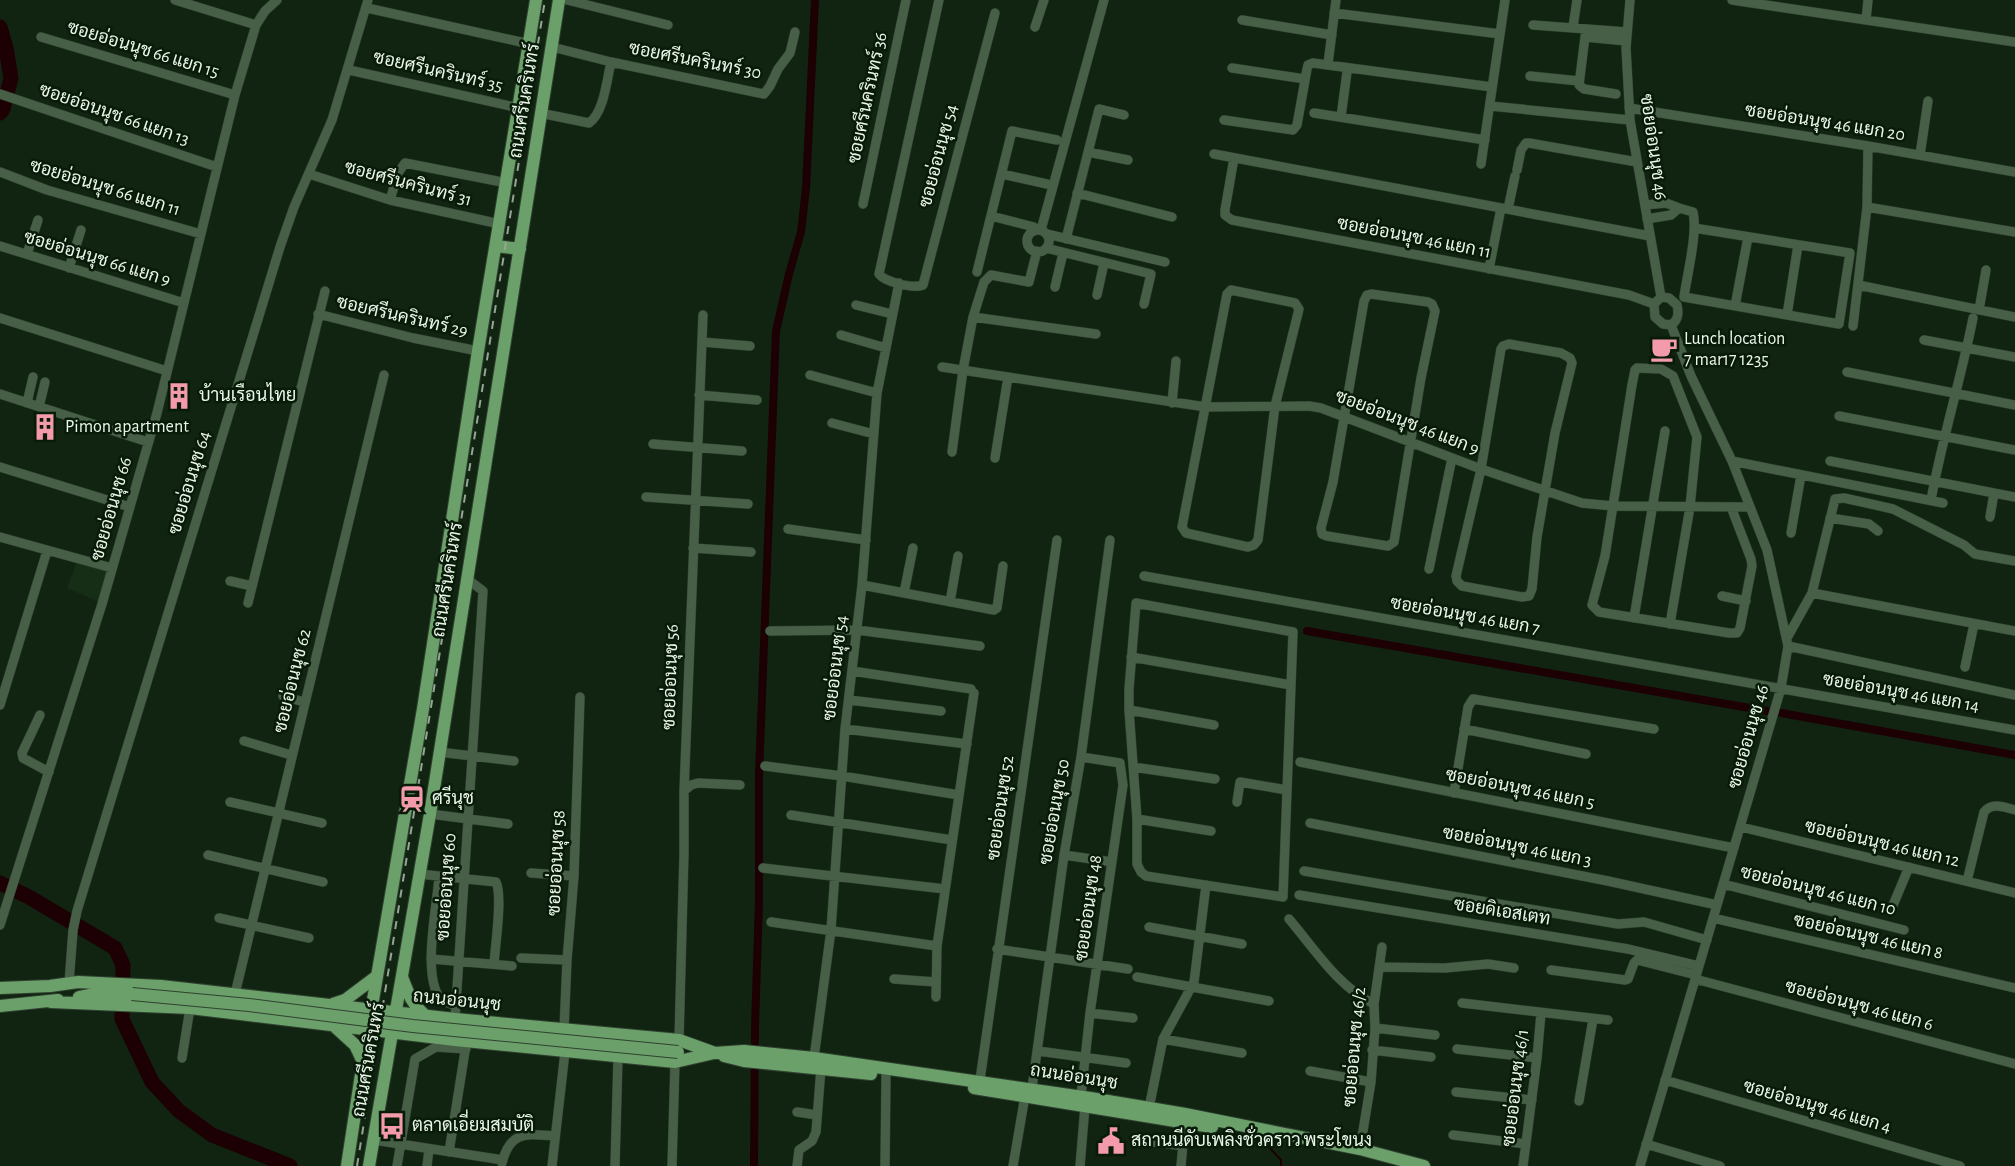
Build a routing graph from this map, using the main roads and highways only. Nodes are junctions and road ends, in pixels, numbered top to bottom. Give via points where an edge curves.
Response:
1 (536, 0) edge
2 (559, 0) edge
3 (496, 246) junction
4 (520, 249) junction
5 (402, 975) junction
6 (377, 976) junction
7 (50, 986) junction
8 (0, 988) edge
9 (103, 992) junction
10 (302, 1001) junction
11 (51, 1002) junction
12 (332, 1004) junction
13 (0, 1006) edge
14 (371, 1010) junction
15 (395, 1012) junction
16 (456, 1013) junction
17 (426, 1016) junction
18 (300, 1020) junction
19 (332, 1024) junction
20 (368, 1029) junction
21 (392, 1032) junction
22 (423, 1036) junction
23 (462, 1043) junction
24 (677, 1051) junction
25 (364, 1063) junction
26 (816, 1065) junction
27 (386, 1067) junction
28 (979, 1084) junction
29 (1360, 1152) junction
30 (347, 1164) edge
31 (369, 1165) edge
32 (1395, 1166) edge
33 (1424, 1166) edge

1 - 3 main road, ถนนศรีนครินทร์
2 - 4 main road, ถนนศรีนครินทร์
3 - 4 main road
3 - 6 main road, ถนนศรีนครินทร์
4 - 5 main road, ถนนศรีนครินทร์
5 - 15 main road, ถนนศรีนครินทร์
5 - 17 main road via 409,996
6 - 12 main road via 345,1000
6 - 14 main road, ถนนศรีนครินทร์
7 - 8 main road, ถนนอ่อนนุช
7 - 9 main road, ถนนอ่อนนุช
7 - 10 main road, ถนนอ่อนนุช via 88,982 161,986
9 - 11 main road, ถนนอ่อนนุช
9 - 24 main road, ถนนอ่อนนุช, bridge
10 - 12 main road, ถนนอ่อนนุช
10 - 18 main road via 310,1011
11 - 13 main road, ถนนอ่อนนุช
11 - 18 main road, ถนนอ่อนนุช via 162,1005
12 - 14 main road, ถนนอ่อนนุช
14 - 15 main road, ถนนอ่อนนุช
14 - 20 main road, ถนนศรีนครินทร์
15 - 17 main road, ถนนอ่อนนุช
15 - 21 main road, ถนนศรีนครินทร์
16 - 17 main road, ถนนอ่อนนุช
16 - 23 main road via 448,1026
16 - 24 main road, ถนนอ่อนนุช
18 - 19 main road, ถนนอ่อนนุช
19 - 20 main road, ถนนอ่อนนุช
19 - 25 main road via 355,1045
20 - 21 main road, ถนนอ่อนนุช
20 - 25 main road, ถนนศรีนครินทร์
21 - 22 main road, ถนนอ่อนนุช
21 - 27 main road, ถนนศรีนครินทร์
22 - 23 main road, ถนนอ่อนนุช
22 - 27 main road via 404,1039
23 - 24 main road, ถนนอ่อนนุช via 618,1057
24 - 26 main road, ถนนอ่อนนุช
25 - 30 main road, ถนนศรีนครินทร์
26 - 28 main road, ถนนอ่อนนุช
26 - 28 main road, ถนนอ่อนนุช
27 - 31 main road, ถนนศรีนครินทร์
28 - 29 main road, ถนนอ่อนนุช
29 - 32 main road, ถนนอ่อนนุช
29 - 33 main road, ถนนอ่อนนุช

